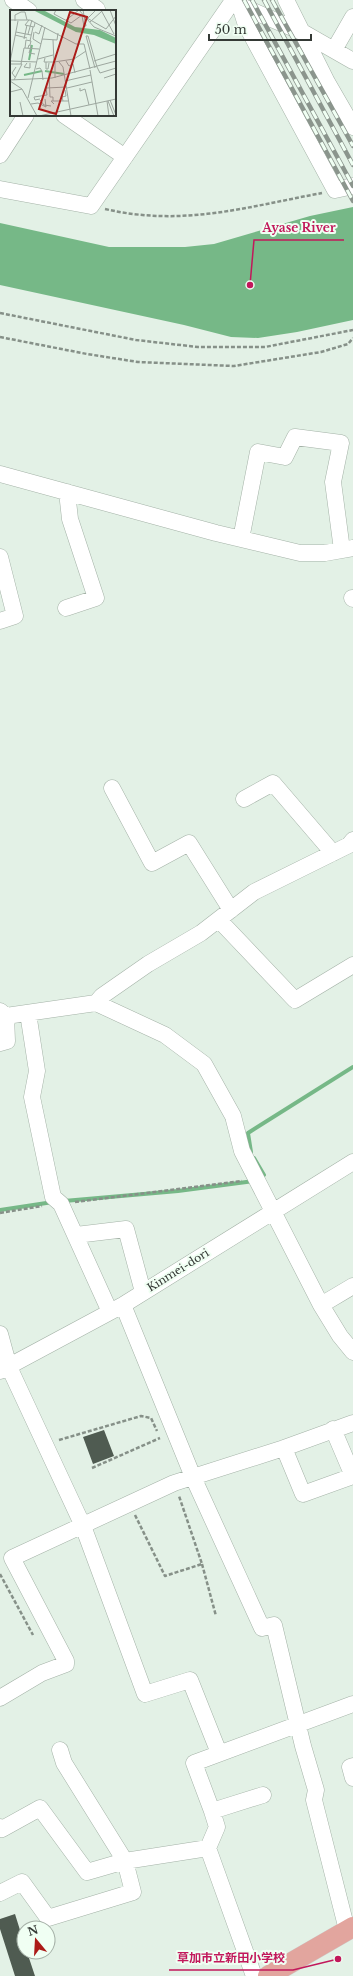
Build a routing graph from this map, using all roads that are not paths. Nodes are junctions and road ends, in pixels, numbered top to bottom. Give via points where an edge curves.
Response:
1 (13, 0) edge
2 (84, 0) edge
3 (286, 0) edge
4 (234, 2) edge
5 (99, 7) edge
6 (28, 10) edge
7 (351, 24) edge
8 (304, 33) junction
9 (334, 50) junction
10 (353, 61) edge
11 (25, 116) edge
12 (65, 116) edge
13 (353, 127) edge
14 (0, 154) edge
15 (125, 157) junction
16 (353, 186) edge
17 (0, 189) edge
18 (0, 474) edge
19 (67, 492) junction
20 (240, 539) junction
21 (347, 549) edge
22 (0, 557) edge
23 (66, 608) dead end
24 (0, 621) edge
25 (112, 788) dead end
26 (244, 799) dead end
27 (353, 840) edge
28 (333, 853) junction
29 (225, 915) junction
30 (353, 965) edge
31 (96, 1003) junction
32 (3, 1013) edge
33 (28, 1013) junction
34 (0, 1043) edge
35 (353, 1162) edge
36 (273, 1211) junction
37 (76, 1235) junction
38 (353, 1286) edge
39 (143, 1292) junction
40 (322, 1305) junction
41 (117, 1308) junction
42 (0, 1334) edge
43 (353, 1352) edge
44 (4, 1369) edge
45 (353, 1423) edge
46 (332, 1429) junction
47 (284, 1448) junction
48 (193, 1477) junction
49 (83, 1526) junction
50 (0, 1698) edge
51 (353, 1704) edge
52 (298, 1724) junction
53 (60, 1750) dead end
54 (219, 1753) junction
55 (353, 1766) edge
56 (353, 1778) edge
57 (263, 1795) dead end
58 (212, 1811) junction
59 (0, 1827) edge
60 (208, 1848) junction
61 (125, 1861) junction
62 (0, 1893) edge
63 (349, 1925) edge
64 (254, 1976) edge
65 (268, 1976) edge

1 - 6 street
2 - 5 street
3 - 8 street
4 - 8 street
4 - 15 street
4 - 16 street via 335,190
7 - 9 street
8 - 9 street
8 - 13 street via 327,82
9 - 10 street
11 - 14 street
12 - 15 street
15 - 17 street via 91,206
18 - 19 street
19 - 20 street
19 - 23 street via 70,519 96,598
20 - 21 street via 300,553 325,553
20 - 21 street via 258,452 285,457 295,437 341,443 333,482
22 - 24 street via 15,616
25 - 29 street via 152,863 188,843
26 - 28 street via 273,783
27 - 28 street via 349,846
28 - 29 street via 254,892
29 - 30 street via 295,1000
29 - 31 street via 184,944 143,968 102,996
31 - 33 street
31 - 36 street via 165,1036 204,1064 233,1116 242,1151
32 - 33 street
32 - 34 street via 7,1041
33 - 37 street via 37,1071 32,1097 53,1197 61,1204
35 - 36 street, Kinmei-dori
36 - 39 street, Kinmei-dori
36 - 40 street
37 - 39 street via 126,1229
37 - 41 street
38 - 40 street
39 - 41 street, Kinmei-dori
40 - 43 street via 340,1336
41 - 44 street, Kinmei-dori
41 - 48 street
42 - 44 street
44 - 49 street
45 - 46 street
46 - 47 street
46 - 47 street via 353,1476 303,1494
47 - 48 street
48 - 49 street via 174,1483
48 - 52 street via 262,1628 274,1625
49 - 50 street via 12,1558 66,1664 42,1673
49 - 54 street via 145,1694 190,1680
51 - 52 street
52 - 54 street
52 - 63 street via 316,1790 314,1800
53 - 61 street via 64,1763
54 - 58 street via 194,1762
55 - 56 street via 350,1767
57 - 58 street
58 - 60 street via 217,1827
59 - 61 street via 2,1829 40,1808 87,1872
60 - 61 street
60 - 64 street
61 - 62 street via 133,1892 48,1918 22,1882
63 - 65 main road

